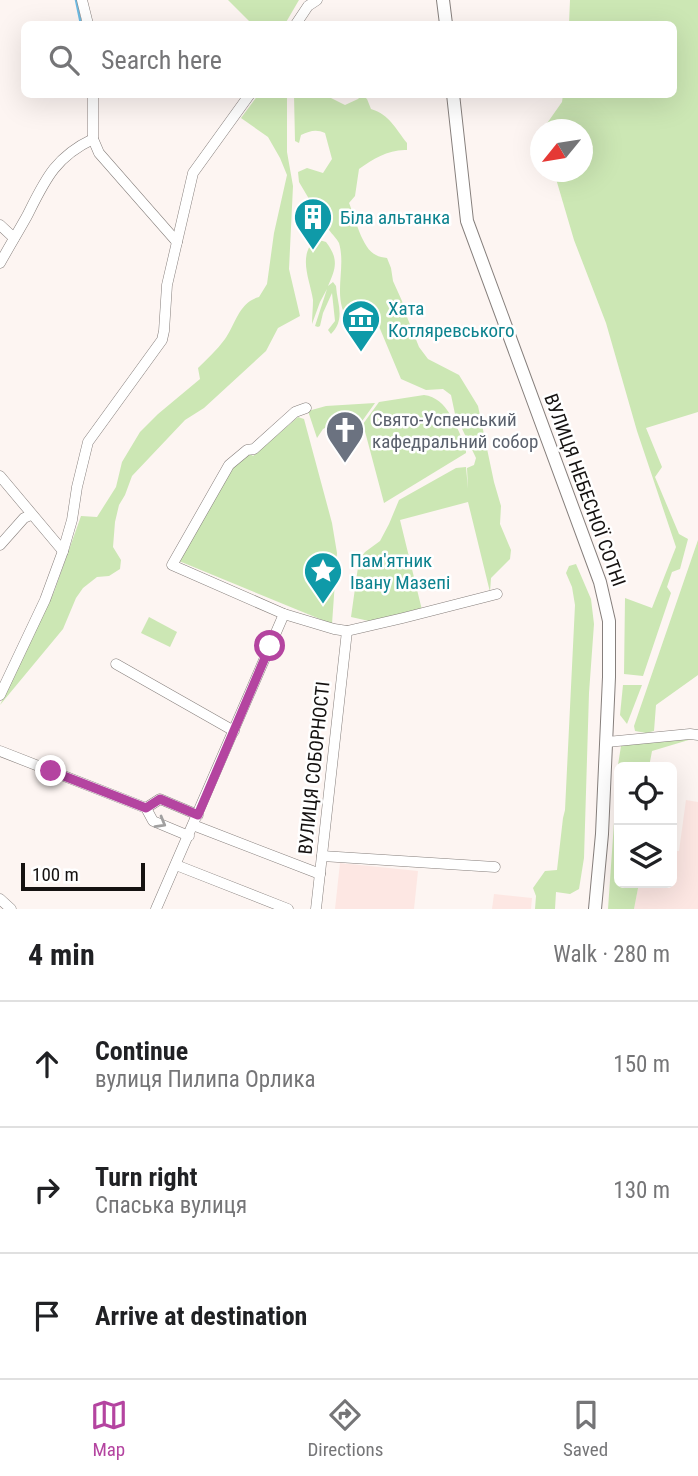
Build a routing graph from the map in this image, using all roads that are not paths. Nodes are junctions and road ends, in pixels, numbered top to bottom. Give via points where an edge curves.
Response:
1 (82, 0) edge
2 (317, 0) edge
3 (443, 0) edge
4 (87, 21) edge
5 (298, 21) edge
6 (446, 21) edge
7 (93, 98) edge
8 (247, 98) edge
9 (453, 98) edge
10 (93, 139) junction
11 (0, 225) edge
12 (14, 238) junction
13 (177, 242) junction
14 (0, 263) edge
15 (306, 408) dead end
16 (0, 476) edge
17 (31, 514) junction
18 (0, 545) edge
19 (63, 551) junction
20 (497, 594) dead end
21 (284, 614) junction
22 (347, 631) junction
23 (116, 664) dead end
24 (0, 695) edge
25 (234, 730) junction
26 (698, 735) edge
27 (607, 741) junction
28 (0, 751) edge
29 (146, 808) junction
30 (196, 820) junction
31 (189, 836) junction
32 (322, 856) junction
33 (176, 864) junction
34 (495, 867) dead end
35 (320, 874) junction
36 (0, 899) edge
37 (11, 909) edge
38 (156, 909) edge
39 (288, 909) edge
40 (316, 909) edge
41 (594, 909) edge

1 - 4 street
2 - 5 street
3 - 6 main road
7 - 10 street
8 - 13 street via 193,173
9 - 27 main road, ВУЛИЦЯ НЕБЕСНОЇ СОТНІ via 467,221 600,582 609,621
10 - 12 street via 62,159 40,187
10 - 13 street via 99,153
11 - 12 street
12 - 14 street
13 - 19 street via 166,285 162,340 88,443
15 - 21 street via 229,465 172,565
16 - 17 street
17 - 18 street
17 - 19 street
19 - 24 street
20 - 22 street
21 - 22 street
21 - 25 street
22 - 32 street, ВУЛИЦЯ СОБОРНОСТІ
23 - 25 street
25 - 30 street
26 - 27 street
27 - 41 main road, ВУЛИЦЯ НЕБЕСНОЇ СОТНІ
28 - 29 street
29 - 30 street via 160,799
29 -> 31 street via 153,821
30 - 31 street
30 - 35 street
31 - 33 street
32 - 34 street
32 - 35 street, ВУЛИЦЯ СОБОРНОСТІ
33 - 38 street
33 - 39 street
35 - 40 street, ВУЛИЦЯ СОБОРНОСТІ
36 - 37 street

